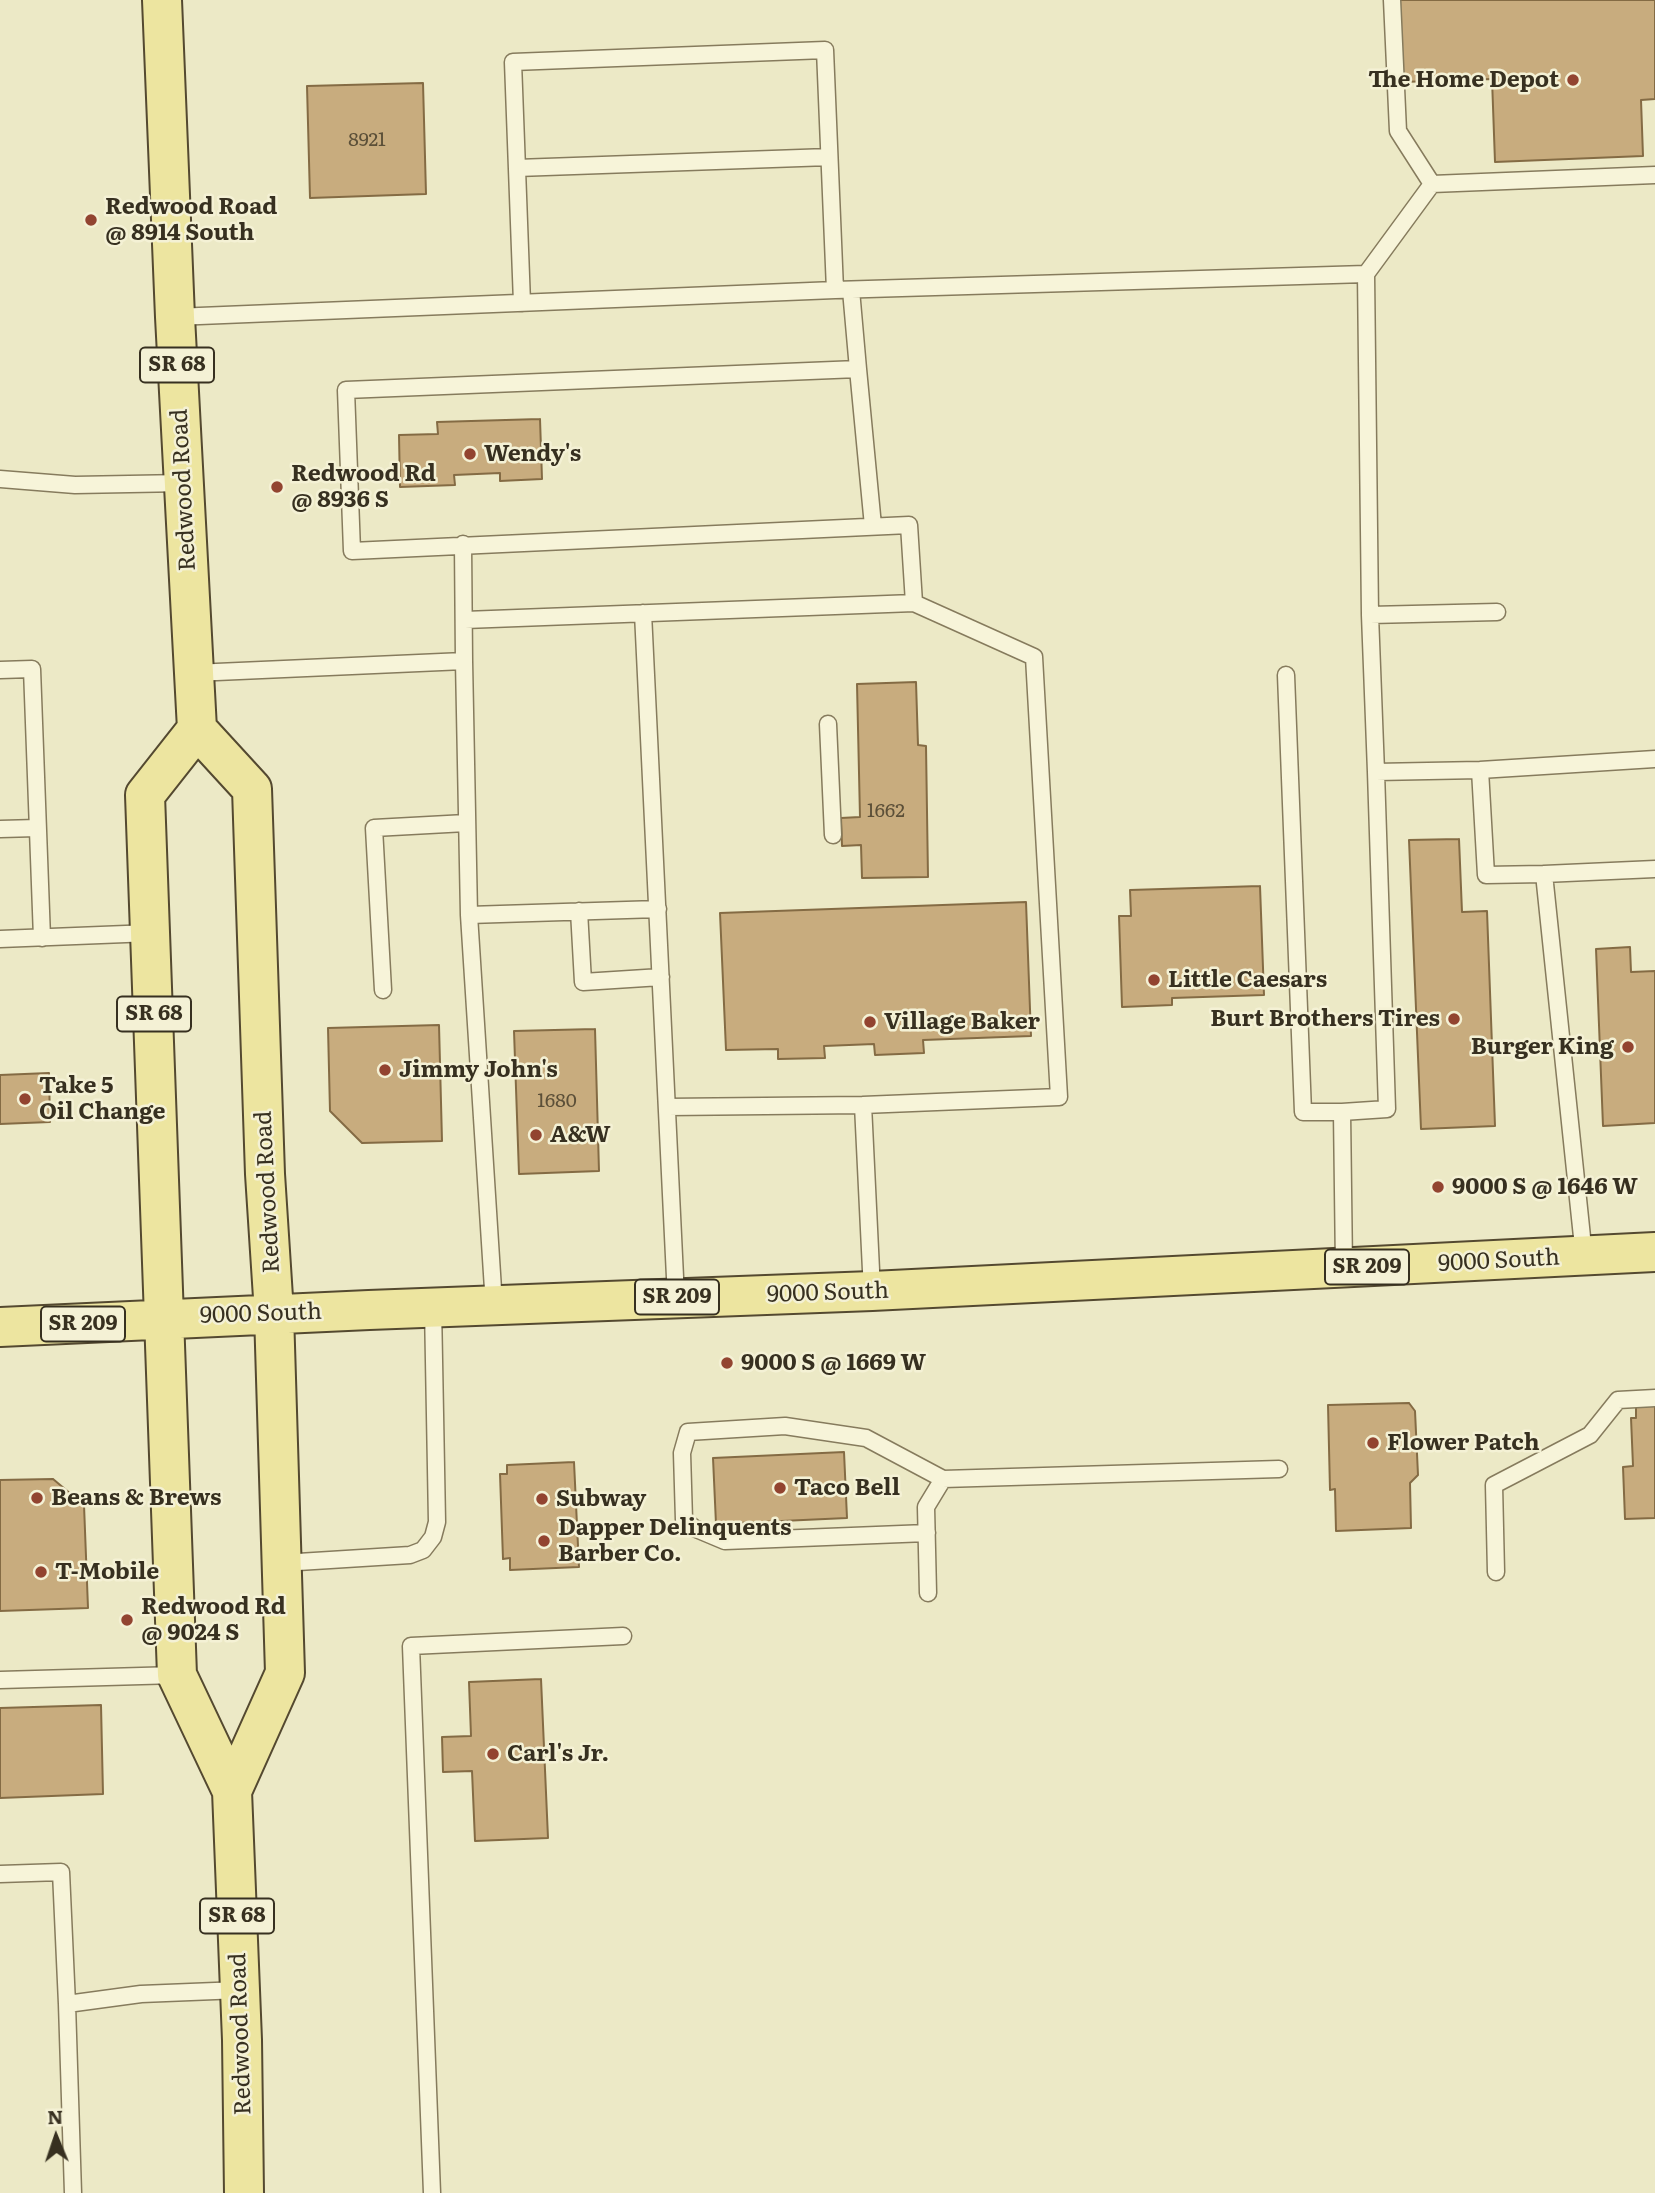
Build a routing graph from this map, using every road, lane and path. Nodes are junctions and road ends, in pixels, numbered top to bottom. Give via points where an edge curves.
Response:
1 (162, 0) edge
2 (1392, 0) edge
3 (829, 157) junction
4 (517, 168) junction
5 (1655, 175) edge
6 (1432, 184) junction
7 (1366, 274) junction
8 (843, 290) junction
9 (522, 303) junction
10 (175, 317) junction
11 (858, 369) junction
12 (0, 479) edge
13 (184, 483) junction
14 (873, 526) junction
15 (463, 544) junction
16 (914, 603) junction
17 (1497, 612) dead end
18 (643, 613) junction
19 (1370, 615) junction
20 (465, 620) junction
21 (464, 661) junction
22 (0, 670) edge
23 (194, 673) junction
24 (1286, 675) dead end
25 (828, 724) dead end
26 (197, 729) junction
27 (1655, 760) edge
28 (1480, 770) junction
29 (1376, 772) junction
30 (466, 823) junction
31 (37, 828) junction
32 (0, 829) edge
33 (833, 835) dead end
34 (1655, 869) edge
35 (1544, 874) junction
36 (658, 909) junction
37 (579, 911) junction
38 (469, 915) junction
39 (151, 933) junction
40 (42, 938) junction
41 (0, 939) edge
42 (662, 977) junction
43 (383, 990) dead end
44 (863, 1105) junction
45 (667, 1107) junction
46 (1342, 1112) junction
47 (1655, 1252) edge
48 (1584, 1256) junction
49 (1344, 1268) junction
50 (872, 1291) junction
51 (677, 1297) junction
52 (494, 1305) junction
53 (433, 1307) junction
54 (274, 1314) junction
55 (166, 1318) junction
56 (0, 1327) edge
57 (1655, 1398) edge
58 (1279, 1469) dead end
59 (943, 1479) junction
60 (927, 1533) junction
61 (282, 1563) junction
62 (1496, 1572) dead end
63 (928, 1594) dead end
64 (623, 1636) dead end
65 (177, 1675) junction
66 (0, 1681) edge
67 (232, 1791) junction
68 (0, 1874) edge
69 (240, 1990) junction
70 (67, 2004) junction
71 (73, 2193) edge
72 (244, 2193) edge
73 (432, 2193) edge

1 - 10 main road, Redwood Road / SR 68
2 - 6 lane via 1398,131
3 - 4 lane
3 - 4 lane via 825,50 513,62
3 - 8 lane
4 - 9 lane
5 - 6 lane
6 - 7 lane
7 - 8 lane
7 - 19 lane
8 - 9 lane
8 - 11 lane
9 - 10 lane
10 - 13 main road, Redwood Road / SR 68
11 - 14 lane
11 - 15 lane via 346,390 352,551
12 - 13 lane via 75,485
13 - 23 main road, Redwood Road / SR 68
14 - 15 lane
14 - 16 lane via 909,525
15 - 20 lane
16 - 18 lane
16 - 44 lane via 1034,657 1059,1097
17 - 19 lane
18 - 20 lane
18 - 36 lane
19 - 29 lane
20 - 21 lane
21 - 23 lane
21 - 30 lane
22 - 31 lane via 32,669
23 - 26 main road, Redwood Road / SR 68
24 - 46 lane via 1303,1112
25 - 33 lane
26 - 39 main road, Redwood Road / SR 68 via 145,794
26 - 54 main road, Redwood Road / SR 68 via 252,789
27 - 28 lane
28 - 29 lane
28 - 35 lane via 1486,875
29 - 46 lane via 1387,1110
30 - 38 lane
30 - 43 lane via 374,828
31 - 32 lane
31 - 40 lane
34 - 35 lane
35 - 48 lane
36 - 37 lane
36 - 42 lane
37 - 38 lane
37 - 42 lane via 583,982
38 - 52 lane
39 - 40 lane
39 - 55 main road, Redwood Road / SR 68
40 - 41 lane
42 - 45 lane
44 - 45 lane
44 - 50 lane
45 - 51 lane
46 - 49 lane
47 - 48 main road, 9000 South / SR 209
48 - 49 main road, 9000 South / SR 209
49 - 50 main road, 9000 South / SR 209
50 - 51 main road, 9000 South / SR 209
51 - 52 main road, 9000 South / SR 209
52 - 53 main road, 9000 South / SR 209
53 - 54 main road, 9000 South / SR 209
53 - 61 lane via 437,1522 433,1537 423,1550 410,1555
54 - 55 main road, 9000 South / SR 209
54 - 61 main road, Redwood Road / SR 68
55 - 56 main road, 9000 South / SR 209
55 - 65 main road, Redwood Road / SR 68
57 - 62 lane via 1618,1401 1590,1435 1494,1485
58 - 59 lane
59 - 60 lane via 926,1507
59 - 60 lane via 866,1437 785,1426 688,1432 682,1454 684,1520 694,1528 725,1541
60 - 63 lane
61 - 67 main road, Redwood Road / SR 68 via 285,1673
64 - 73 lane via 411,1646
65 - 66 lane
65 - 67 main road, Redwood Road / SR 68
67 - 69 main road, Redwood Road / SR 68
68 - 70 lane via 61,1872
69 - 70 lane via 141,1994
69 - 72 main road, Redwood Road / SR 68
70 - 71 lane

